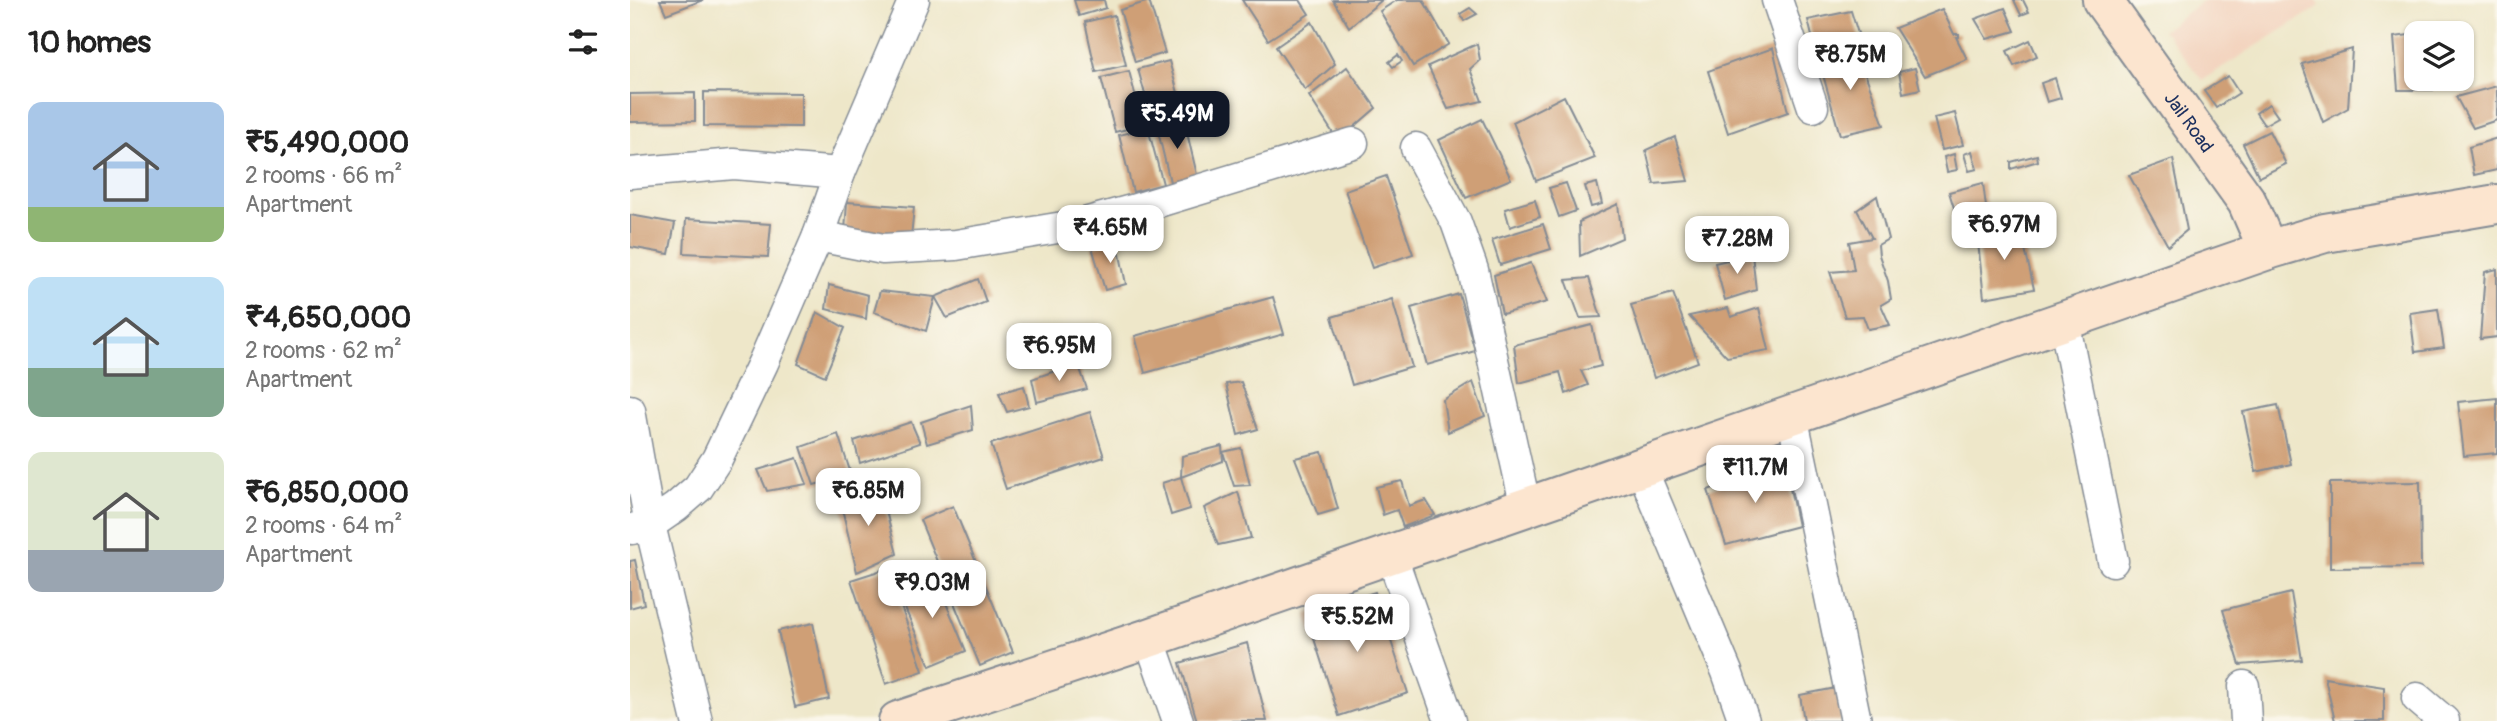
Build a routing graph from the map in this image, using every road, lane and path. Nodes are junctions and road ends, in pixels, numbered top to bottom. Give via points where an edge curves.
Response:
1 (914, 0) edge
2 (1777, 0) edge
3 (2102, 0) edge
4 (1813, 107) dead end
5 (1353, 143) dead end
6 (1416, 148) dead end
7 (630, 173) edge
8 (840, 173) junction
9 (2497, 204) edge
10 (818, 236) junction
11 (2268, 250) junction
12 (2064, 321) junction
13 (630, 410) edge
14 (1792, 415) junction
15 (1641, 467) junction
16 (1526, 508) junction
17 (640, 527) edge
18 (1391, 554) junction
19 (2113, 561) dead end
20 (1149, 638) junction
21 (2245, 686) dead end
22 (2417, 698) dead end
23 (696, 721) edge
24 (898, 721) edge
25 (1178, 721) edge
26 (1450, 721) edge
27 (1744, 721) edge
28 (1856, 721) edge
29 (2246, 721) edge
30 (2444, 721) edge

1 - 8 street
2 - 4 street
3 - 11 main road, Jail Road via 2247,202
5 - 10 street via 1081,224 956,245 883,249
6 - 16 street via 1451,213 1474,270
7 - 8 street via 734,164
8 - 10 street
9 - 11 main road via 2325,233
10 - 17 street via 717,459 698,488 676,508
11 - 12 main road
12 - 14 main road
12 - 19 street
13 - 17 street
14 - 15 main road
14 - 28 street
15 - 16 main road
15 - 27 street
16 - 18 main road
17 - 23 street
18 - 20 main road
18 - 26 street
20 - 24 main road
20 - 25 street
21 - 29 street
22 - 30 street

